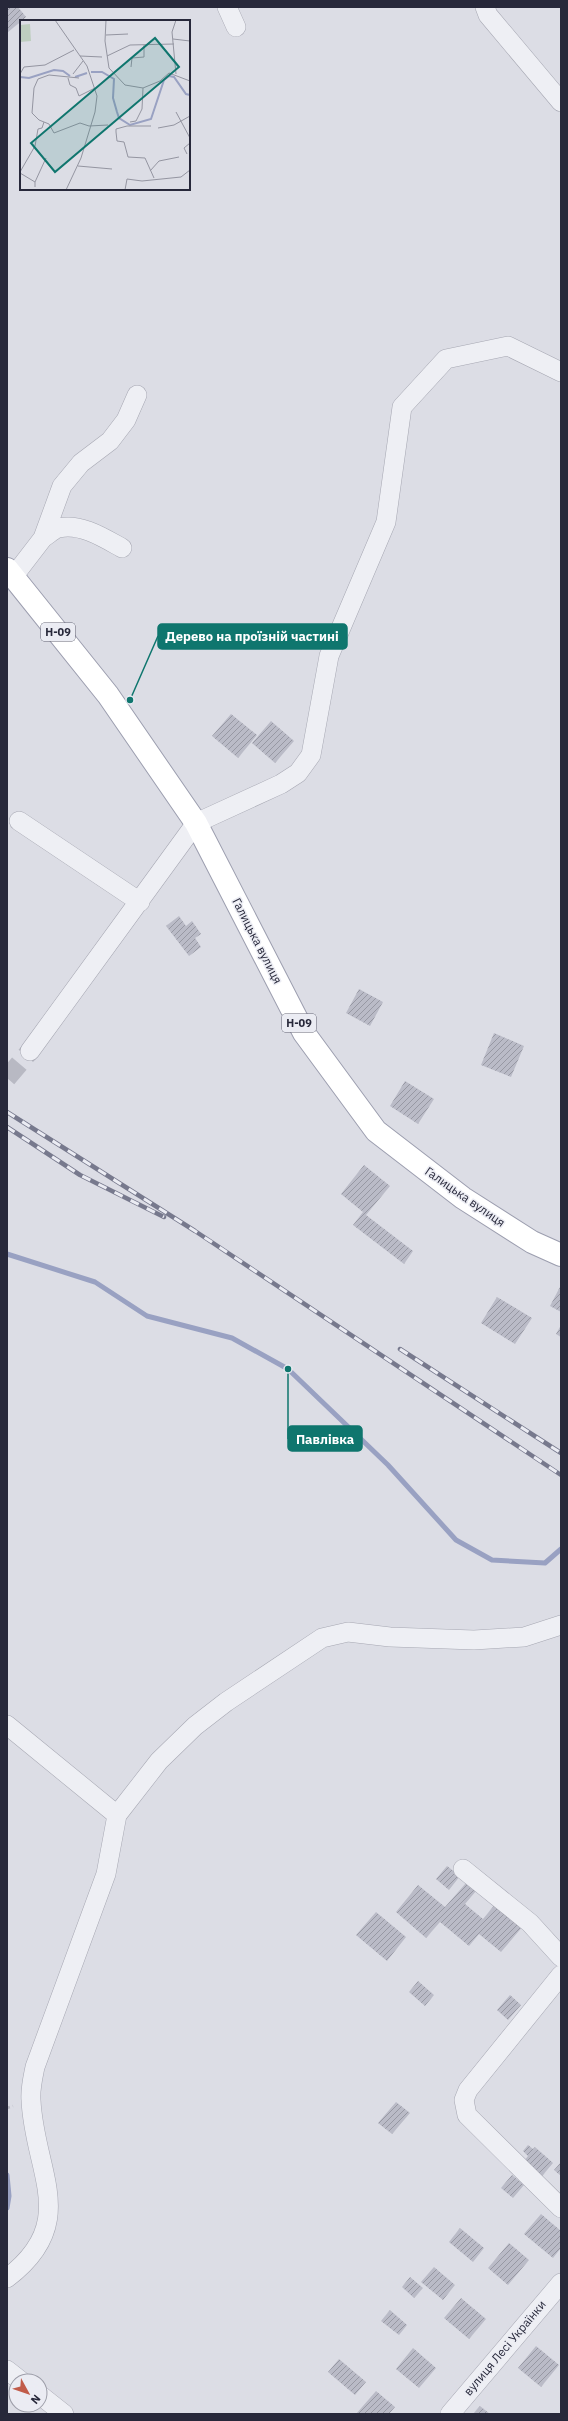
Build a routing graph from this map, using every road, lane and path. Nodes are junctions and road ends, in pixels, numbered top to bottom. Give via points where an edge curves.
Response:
1 (227, 7) edge
2 (484, 7) edge
3 (236, 27) dead end
4 (561, 102) edge
5 (561, 372) edge
6 (137, 395) dead end
7 (43, 538) junction
8 (122, 548) dead end
9 (10, 573) edge
10 (19, 821) dead end
11 (196, 823) junction
12 (140, 902) junction
13 (30, 1051) tunnel mouth
14 (561, 1255) edge
15 (561, 1625) edge
16 (7, 1725) edge
17 (117, 1815) junction
18 (463, 1869) dead end
19 (561, 1957) edge
20 (561, 1975) edge
21 (561, 2208) edge
22 (7, 2278) edge
23 (561, 2283) edge
24 (48, 2402) edge
25 (64, 2414) edge
26 (450, 2414) edge

1 - 3 street
2 - 4 street
5 - 11 street via 508,346 446,359 402,407 386,522 329,656 310,755 298,772 281,784
6 - 7 street via 126,420 110,441 81,463 62,486
7 - 8 street via 59,528 76,528 110,534
7 - 9 street
9 - 11 main road, Галицька вулиця / Н-09 via 108,695
10 - 12 street
11 - 12 street
11 - 14 main road, Галицька вулиця / Н-09 via 304,1033 376,1131 463,1198 532,1242
12 - 13 street
15 - 17 street via 524,1637 474,1640 390,1637 348,1632 322,1638 226,1702 195,1726 159,1761
16 - 17 street
17 - 22 street via 106,1874 35,2067 30,2099 49,2195 49,2217 34,2253
18 - 19 street via 530,1923
20 - 21 street via 468,2090 464,2100 467,2115
23 - 26 street, вулиця Лесі Українки
24 - 25 street

